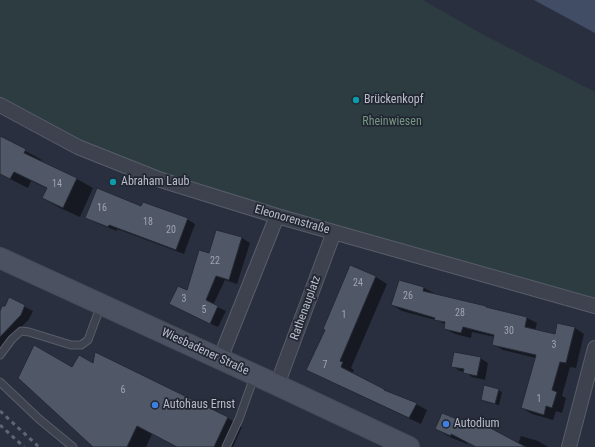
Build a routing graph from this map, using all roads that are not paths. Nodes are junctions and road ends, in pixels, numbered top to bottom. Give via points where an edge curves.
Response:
1 (0, 105) edge
2 (277, 216) junction
3 (334, 232) junction
4 (0, 258) edge
5 (101, 304) junction
6 (595, 306) edge
7 (595, 348) edge
8 (0, 355) edge
9 (220, 359) junction
10 (255, 375) junction
11 (0, 382) edge
12 (277, 385) junction
13 (73, 447) edge
14 (226, 447) edge
15 (409, 447) edge
16 (569, 447) edge

1 - 2 street, Eleonorenstraße via 78,147 161,180
2 - 3 street, Eleonorenstraße
2 - 9 street
3 - 6 street, Eleonorenstraße
3 - 12 street, Rathenauplatz
4 - 5 main road, Wiesbadener Straße
5 - 8 lane via 88,340 81,345 72,345 21,331
5 - 9 main road, Wiesbadener Straße
7 - 16 street
9 - 10 main road, Wiesbadener Straße
10 - 12 main road, Wiesbadener Straße
10 - 14 lane
11 - 13 lane
12 - 15 main road, Wiesbadener Straße

